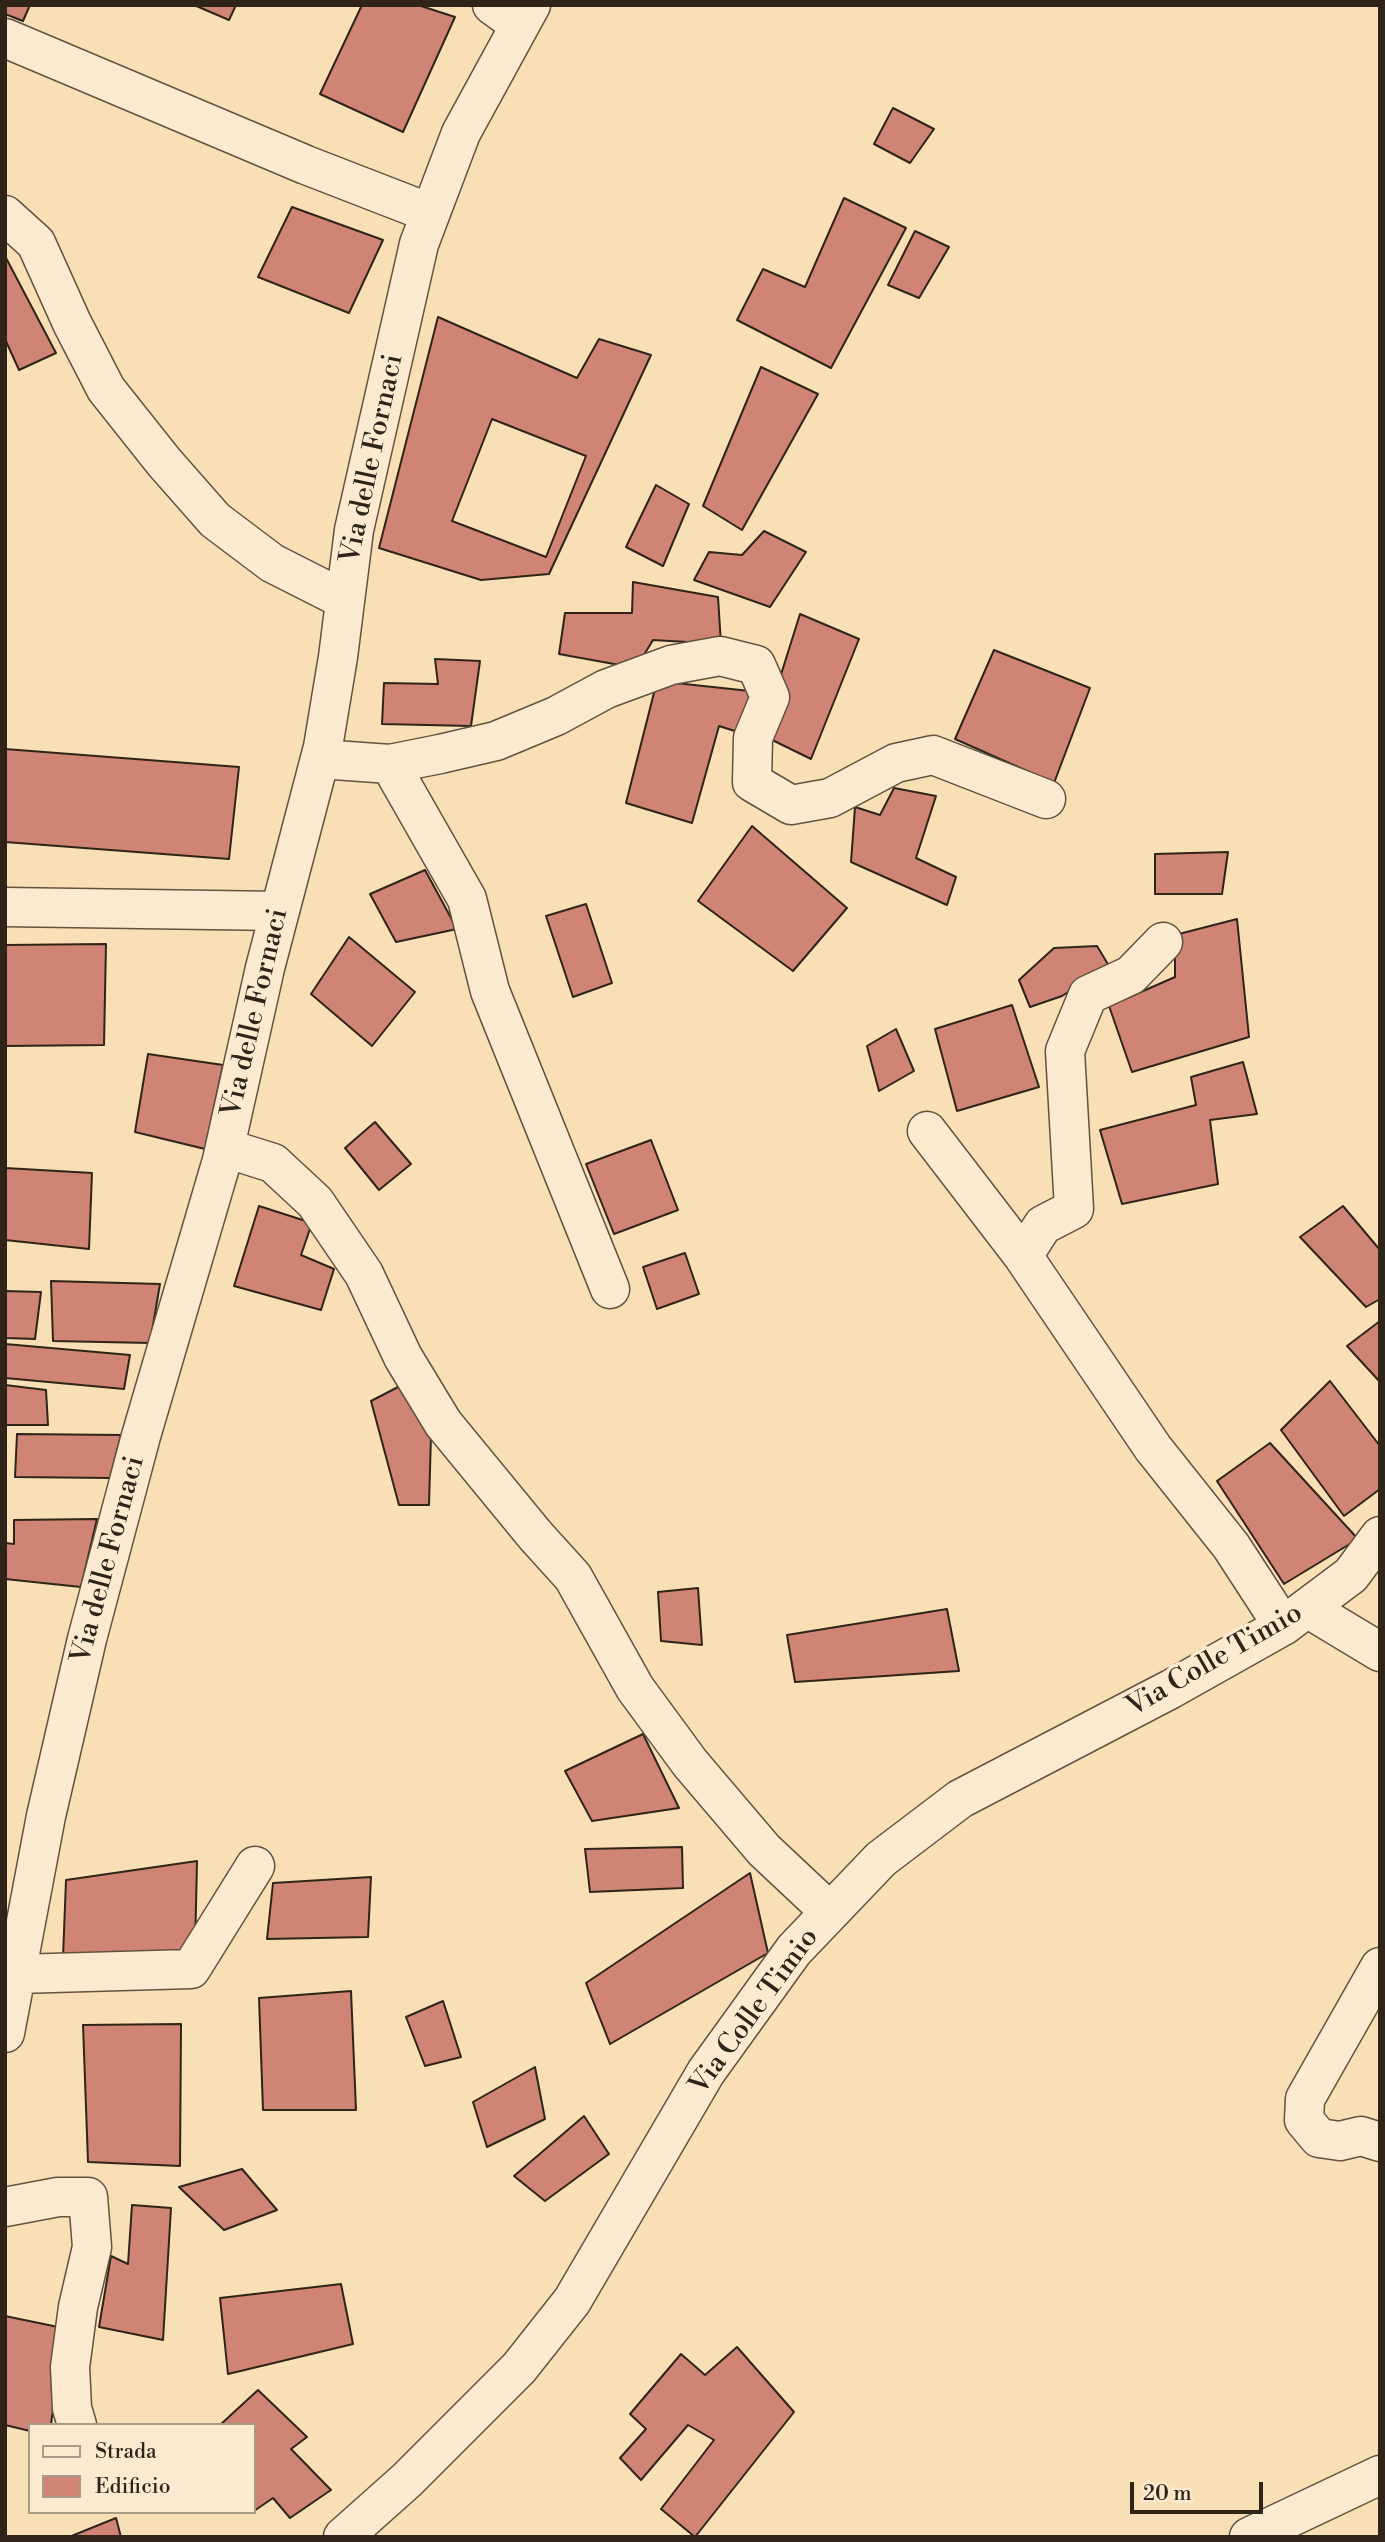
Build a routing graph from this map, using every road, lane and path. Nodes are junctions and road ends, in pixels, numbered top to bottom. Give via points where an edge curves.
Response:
1 (515, 12) edge
2 (5, 38) edge
3 (430, 213) junction
4 (5, 215) edge
5 (345, 600) junction
6 (320, 759) junction
7 (390, 764) junction
8 (1046, 799) dead end
9 (5, 907) edge
10 (280, 911) junction
11 (1163, 942) dead end
12 (927, 1131) dead end
13 (225, 1147) junction
14 (1023, 1256) junction
15 (610, 1289) dead end
16 (1380, 1536) edge
17 (1295, 1617) junction
18 (1380, 1652) edge
19 (255, 1866) dead end
20 (830, 1913) junction
21 (1380, 1967) edge
22 (16, 1974) junction
23 (5, 2033) edge
24 (1380, 2142) edge
25 (5, 2207) edge
26 (76, 2423) edge
27 (1380, 2475) edge
28 (343, 2537) edge
29 (1249, 2537) edge

1 - 3 street, Via delle Fornaci
2 - 3 street
3 - 5 street, Via delle Fornaci via 354,530
4 - 5 street via 36,243 106,389 215,520 272,563
5 - 6 street, Via delle Fornaci
6 - 7 street
6 - 10 street, Via delle Fornaci
7 - 8 street via 496,741 606,689 671,665 720,656 756,665 770,697 753,738 752,782 791,805 830,798 896,763 933,755
7 - 15 street via 467,899 490,991
9 - 10 street
10 - 13 street, Via delle Fornaci
11 - 14 street via 1130,975 1088,996 1065,1051 1074,1209 1043,1225
12 - 14 street
13 - 20 street via 273,1163 315,1202 364,1274 403,1357 443,1423 573,1577 635,1688 691,1763 764,1850
13 - 22 street, Via delle Fornaci via 87,1639
14 - 17 street via 1153,1448
16 - 17 street, Via Colle Timio via 1351,1575
17 - 18 street
17 - 20 street, Via Colle Timio via 1171,1689 960,1799 881,1860
19 - 22 street via 191,1969
20 - 28 street, Via Colle Timio via 794,1950 706,2072 572,2301 519,2368
21 - 24 street via 1305,2099 1304,2120 1319,2138 1340,2141 1361,2136
22 - 23 street, Via delle Fornaci
25 - 26 street via 58,2197 88,2197 92,2247 70,2367
27 - 29 street

